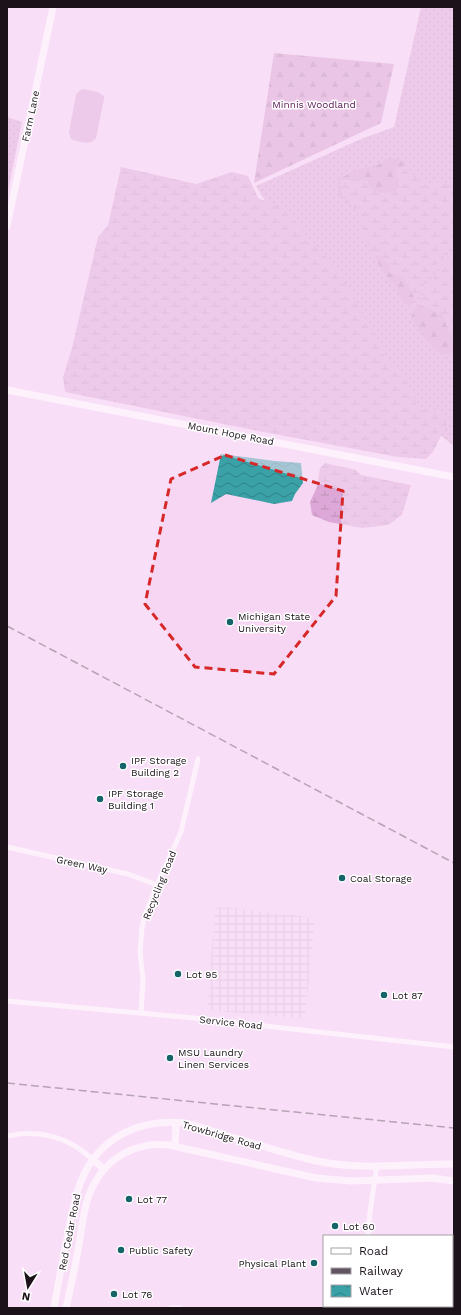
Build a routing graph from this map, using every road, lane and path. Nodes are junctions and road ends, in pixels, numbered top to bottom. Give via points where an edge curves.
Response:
1 (53, 7) edge
2 (7, 226) edge
3 (7, 390) edge
4 (454, 477) edge
5 (198, 759) dead end
6 (7, 847) edge
7 (157, 885) junction
8 (7, 1001) edge
9 (141, 1013) junction
10 (454, 1047) edge
11 (176, 1123) junction
12 (7, 1136) edge
13 (175, 1146) junction
14 (92, 1159) junction
15 (454, 1164) edge
16 (377, 1166) junction
17 (104, 1169) junction
18 (375, 1180) junction
19 (454, 1181) edge
20 (73, 1203) junction
21 (86, 1205) junction
22 (368, 1235) edge
23 (61, 1271) junction
24 (73, 1274) junction
25 (54, 1308) edge
26 (66, 1308) edge
27 (171, 1308) edge
28 (180, 1308) edge

1 - 2 street, Farm Lane
3 - 4 street, Mount Hope Road
5 - 7 street, Recycling Road via 181,832
6 - 7 street, Green Way via 128,874
7 - 9 street, Recycling Road via 142,928
8 - 9 street, Service Road
9 - 10 street, Service Road
11 - 13 street
11 - 14 street, Trowbridge Road via 152,1124 130,1130 109,1142
11 - 16 street, Trowbridge Road via 199,1127 313,1161
12 - 14 street via 30,1134 55,1137 77,1147
13 - 17 street, Trowbridge Road via 156,1144 137,1148 119,1156
13 - 18 street, Trowbridge Road via 316,1178
14 - 17 street
14 - 20 street, Red Cedar Road
15 - 16 street, Trowbridge Road
16 - 18 street
17 - 21 street, Red Cedar Road via 92,1188
18 - 19 street, Trowbridge Road via 433,1178
18 - 22 street
20 - 21 street
20 - 23 street, Red Cedar Road
21 - 24 street, Red Cedar Road
23 - 24 street
23 - 25 street, Red Cedar Road
24 - 26 street, Red Cedar Road
27 - 28 street

